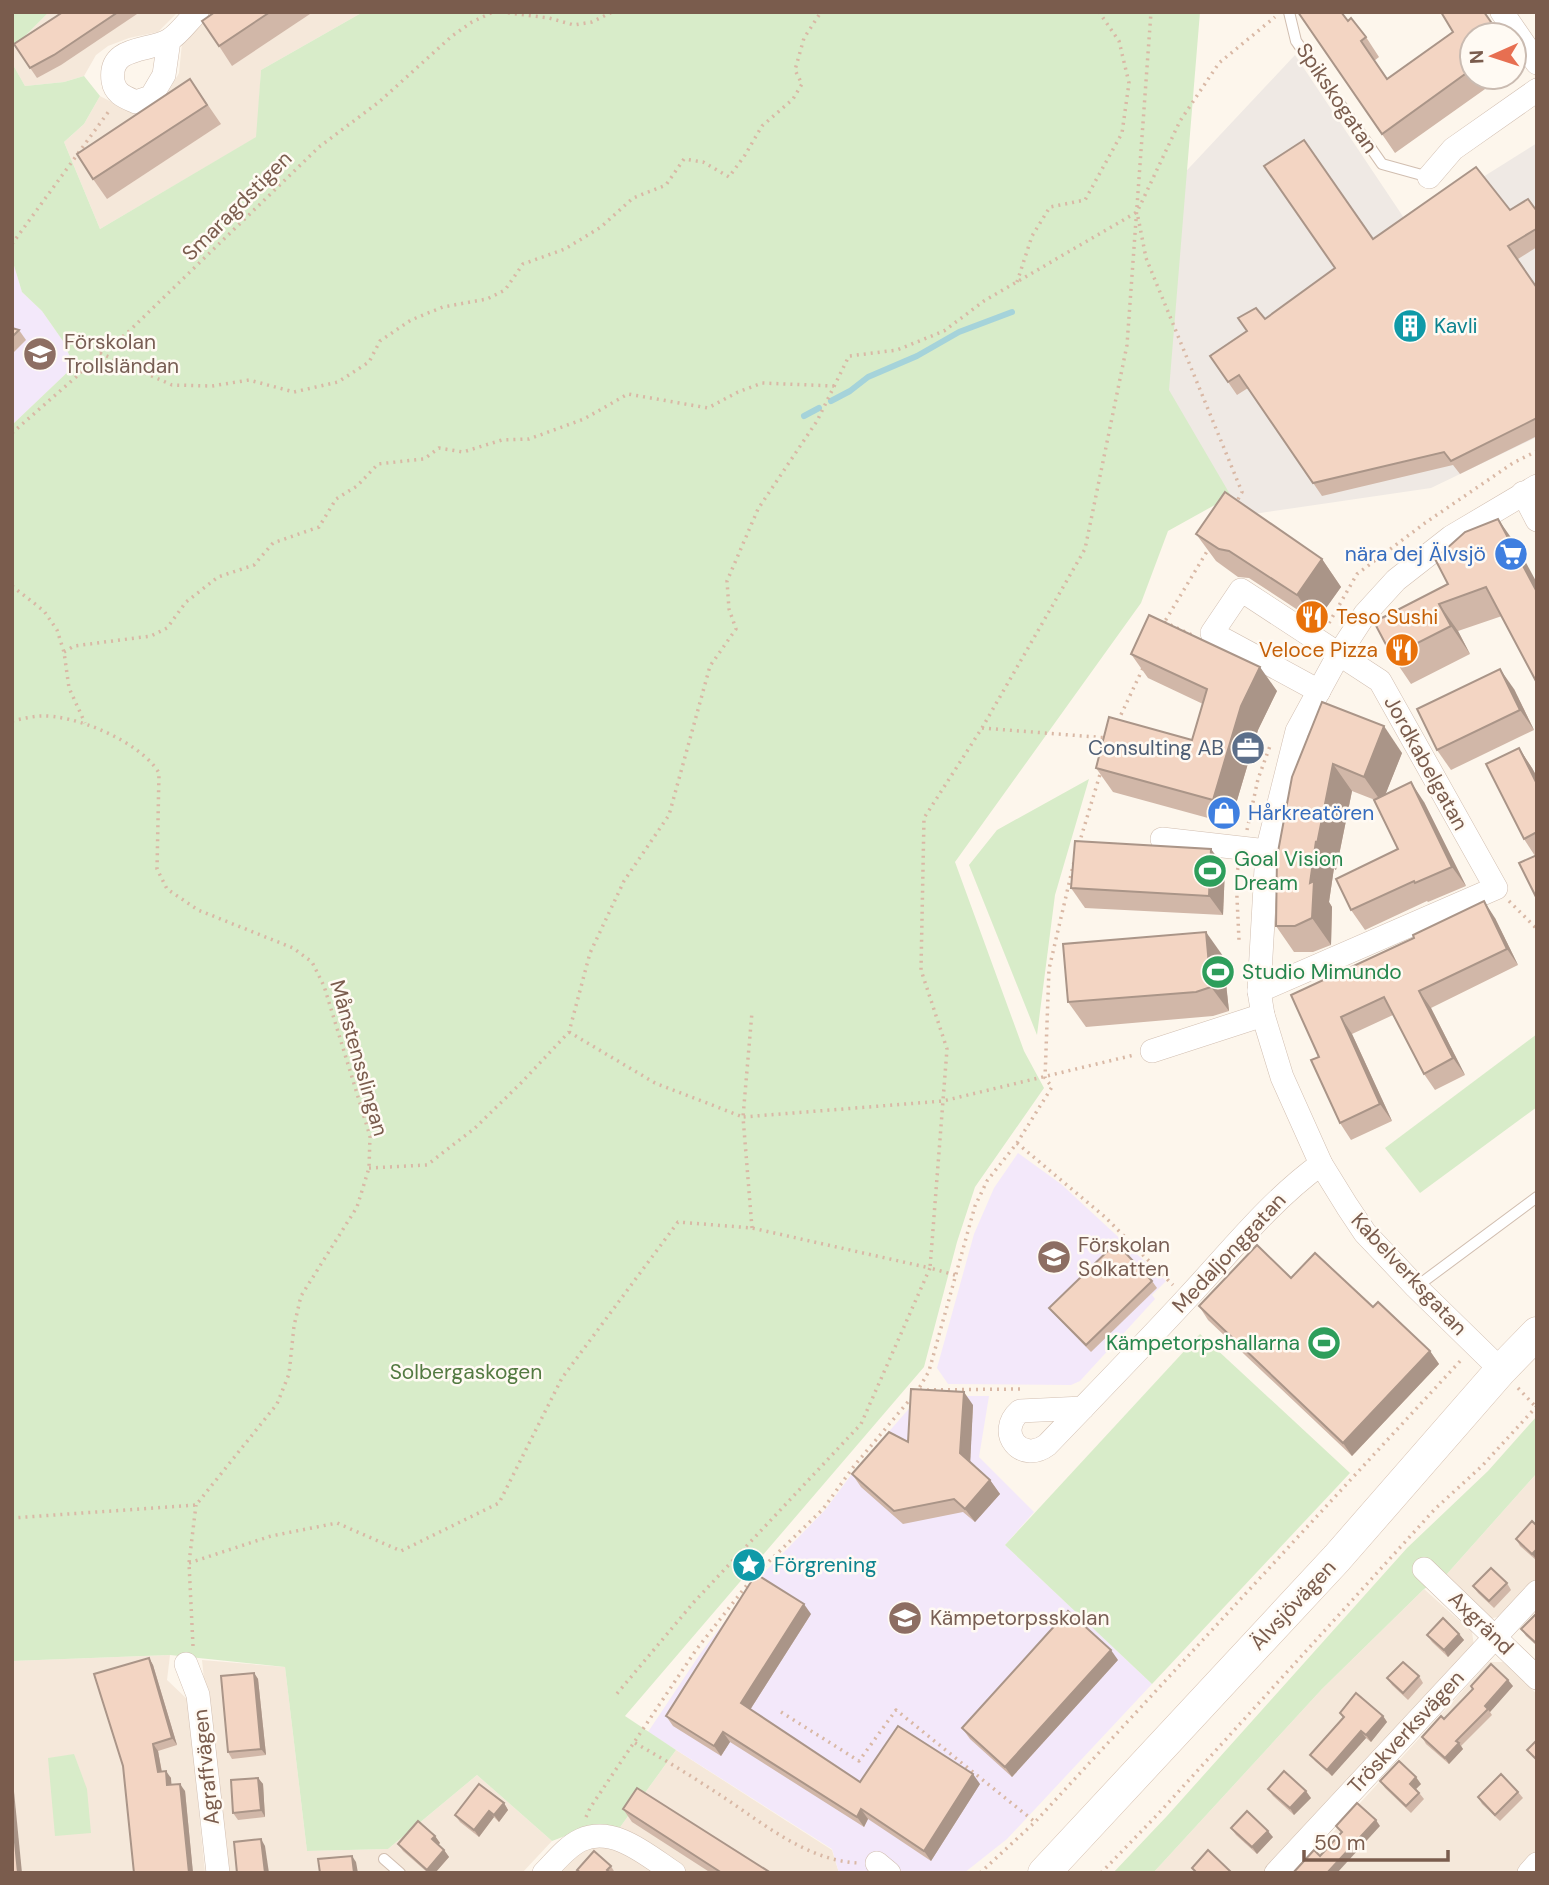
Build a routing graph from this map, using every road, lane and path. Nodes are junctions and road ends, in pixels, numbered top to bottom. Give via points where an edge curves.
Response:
1 (197, 12) edge
2 (492, 12) edge
3 (501, 12) edge
4 (612, 12) edge
5 (821, 12) edge
6 (1099, 12) edge
7 (1151, 12) edge
8 (1284, 12) edge
9 (1289, 12) edge
10 (1502, 12) edge
11 (533, 14) edge
12 (169, 40) junction
13 (1537, 63) edge
14 (1537, 90) edge
15 (121, 95) junction
16 (1429, 177) joint
17 (1137, 212) junction
18 (12, 244) edge
19 (1017, 282) junction
20 (100, 353) junction
21 (834, 386) junction
22 (12, 433) edge
23 (1530, 490) edge
24 (1235, 504) edge
25 (1537, 520) edge
26 (1214, 540) edge
27 (12, 586) edge
28 (1158, 635) edge
29 (64, 652) junction
30 (1339, 654) junction
31 (1147, 660) edge
32 (1319, 691) junction
33 (12, 721) edge
34 (85, 723) junction
35 (1118, 723) edge
36 (982, 727) junction
37 (1108, 748) edge
38 (1104, 761) edge
39 (1161, 839) dead end
40 (1267, 851) junction
41 (1496, 888) junction
42 (1537, 929) edge
43 (1259, 991) junction
44 (752, 1012) dead end
45 (1263, 1015) junction
46 (569, 1032) junction
47 (1152, 1051) joint
48 (1045, 1078) junction
49 (943, 1101) junction
50 (743, 1117) junction
51 (1017, 1143) junction
52 (1321, 1164) junction
53 (369, 1168) junction
54 (1537, 1197) edge
55 (752, 1228) junction
56 (930, 1268) junction
57 (955, 1275) junction
58 (1416, 1287) junction
59 (1188, 1297) junction
60 (1537, 1333) edge
61 (1475, 1345) junction
62 (1501, 1370) junction
63 (1027, 1389) dead end
64 (918, 1390) junction
65 (1537, 1406) edge
66 (1083, 1408) dead end
67 (196, 1506) junction
68 (12, 1518) edge
69 (189, 1563) junction
70 (1424, 1569) dead end
71 (1537, 1592) edge
72 (1495, 1636) junction
73 (186, 1664) joint
74 (1537, 1678) edge
75 (615, 1696) dead end
76 (781, 1712) dead end
77 (635, 1743) junction
78 (1035, 1822) junction
79 (587, 1838) junction
80 (384, 1859) dead end
81 (1537, 1864) edge
82 (883, 1868) edge
83 (218, 1873) edge
84 (400, 1873) edge
85 (544, 1873) edge
86 (674, 1873) edge
87 (980, 1873) edge
88 (1044, 1873) edge
89 (1101, 1873) edge
90 (1276, 1873) edge
91 (1528, 1873) edge

1 - 12 street
2 - 20 path, Smaragdstigen via 452,37 379,102 319,147 164,299
3 - 11 path
4 - 11 path via 573,25
5 - 20 path via 804,38 795,70 802,84 793,99 762,126 729,177 703,162 684,159 666,185 633,198 601,227 565,249 523,264 505,290 411,320 380,341 369,362 338,382 294,392 249,380 212,386 172,385
6 - 19 path via 1119,41 1129,83 1122,134 1085,200 1050,207 1032,236
7 - 17 path
8 - 17 path via 1219,63 1180,121
9 - 16 lane, Spikskogatan via 1296,41 1382,164
10 - 13 street
12 - 15 street via 164,75 151,97 136,102
12 - 15 street via 130,51 116,63 112,75
14 - 16 street, Spikskogatan via 1453,149
15 - 18 path
17 - 19 path
17 - 24 path via 1146,258 1242,492
17 - 36 path via 1127,345 1085,549
19 - 21 path via 944,331 897,350 849,356
20 - 22 path, Smaragdstigen
21 - 29 path via 762,383 708,408 628,394 584,419 528,439 502,440 463,452 439,448 424,459 378,464 336,499 319,527 273,543 254,565 218,577 186,602 167,628 151,636 74,646
21 - 46 path via 817,421 758,509 727,581 736,629 710,666 668,816 624,881 590,953
23 - 25 street
23 - 30 street, Kabelverksgatan via 1451,537 1396,580
26 - 28 path
27 - 29 path via 44,611
29 - 34 path via 69,688
30 - 32 street, Kabelverksgatan
30 - 32 street via 1241,590 1212,634
30 - 41 street, Jordkabelgatan via 1380,681
31 - 35 path
32 - 40 street, Kabelverksgatan via 1297,731
33 - 34 path, Månstensslingan via 41,716
34 - 53 path, Månstensslingan via 124,742 151,761 159,774 157,869 167,889 198,910 293,948 312,962 324,986 370,1136
36 - 37 path via 1112,736
36 - 49 path via 925,818 921,970 947,1049
38 - 48 path via 1069,878 1049,969
39 - 40 street
40 - 43 street, Kabelverksgatan
41 - 42 path
41 - 43 street
43 - 45 street, Kabelverksgatan
44 - 50 path
45 - 47 street
45 - 52 street, Kabelverksgatan via 1282,1077
46 - 50 path via 655,1083
46 - 53 path via 475,1128 427,1165
47 - 48 path
48 - 49 path
48 - 51 path via 1052,1087
49 - 50 path
49 - 56 path
50 - 55 path
51 - 57 path via 987,1181 975,1206
51 - 59 path via 1105,1217
52 - 58 street, Kabelverksgatan via 1365,1233
52 - 59 street, Medaljonggatan via 1291,1186
53 - 67 path, Månstensslingan via 357,1207 301,1296 289,1374 277,1404
54 - 58 lane
55 - 56 path
55 - 69 path via 678,1222 562,1378 499,1503 401,1551 337,1523 271,1536
56 - 57 path
56 - 75 path via 861,1424 694,1601
57 - 64 path via 929,1371
58 - 61 street, Kabelverksgatan
59 - 66 street, Medaljonggatan
60 - 62 main road, Älvsjövägen
61 - 62 street, Kabelverksgatan
61 - 78 path
62 - 88 main road, Älvsjövägen via 1337,1558
63 - 64 path
64 - 77 path via 823,1509 754,1576 696,1650
65 - 89 path via 1482,1466 1434,1509
67 - 68 path
67 - 69 path
69 - 73 path via 193,1646
70 - 72 street, Axgränd
71 - 72 street, Tröskverksvägen
72 - 74 street, Axgränd
72 - 90 street, Tröskverksvägen
73 - 83 street, Agraffvägen via 198,1695
76 - 78 path via 859,1761 896,1710
77 - 79 path via 590,1808 584,1822
77 - 82 path via 800,1847 832,1859
78 - 87 path
79 - 85 street via 564,1852
79 - 86 street via 625,1841
80 - 84 lane
81 - 91 street

